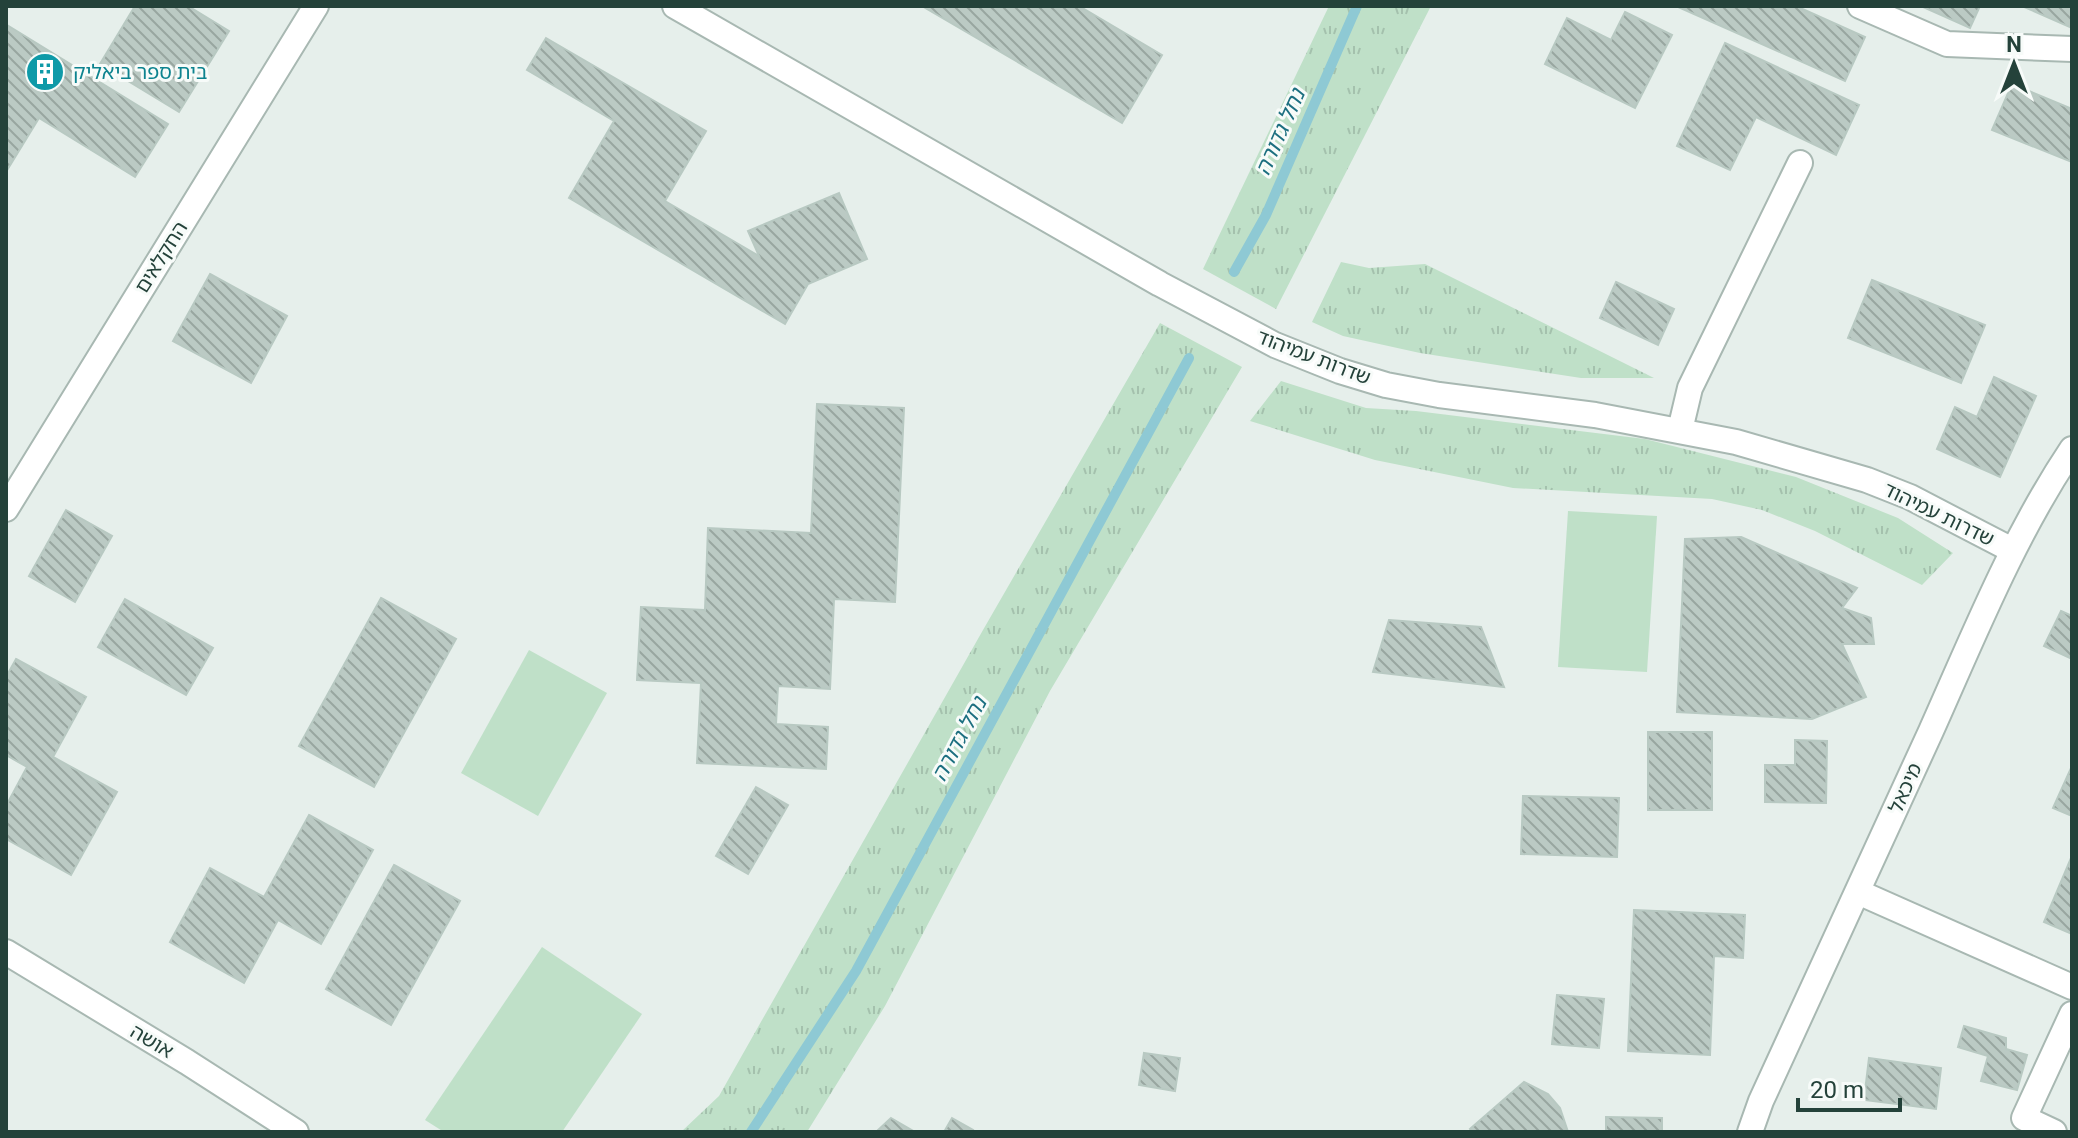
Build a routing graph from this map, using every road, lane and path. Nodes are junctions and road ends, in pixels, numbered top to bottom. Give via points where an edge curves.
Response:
1 (316, 6) edge
2 (675, 6) edge
3 (1860, 6) edge
4 (2072, 49) edge
5 (1800, 163) dead end
6 (1680, 430) junction
7 (2072, 449) edge
8 (6, 509) edge
9 (2012, 550) junction
10 (1858, 892) junction
11 (6, 952) edge
12 (2072, 987) edge
13 (2072, 1014) edge
14 (296, 1132) edge
15 (1750, 1132) edge
16 (2054, 1132) edge

1 - 8 street, החקלאים
2 - 6 street, שדרות עמיהוד via 1160,284 1308,359 1386,385
3 - 4 street via 1947,44
5 - 6 street via 1690,388
6 - 9 street, שדרות עמיהוד via 1867,480
7 - 9 street, מיכאל
9 - 10 street, מיכאל
10 - 12 street
10 - 15 street, מיכאל
11 - 14 street, אושה
13 - 16 street via 2024,1118

